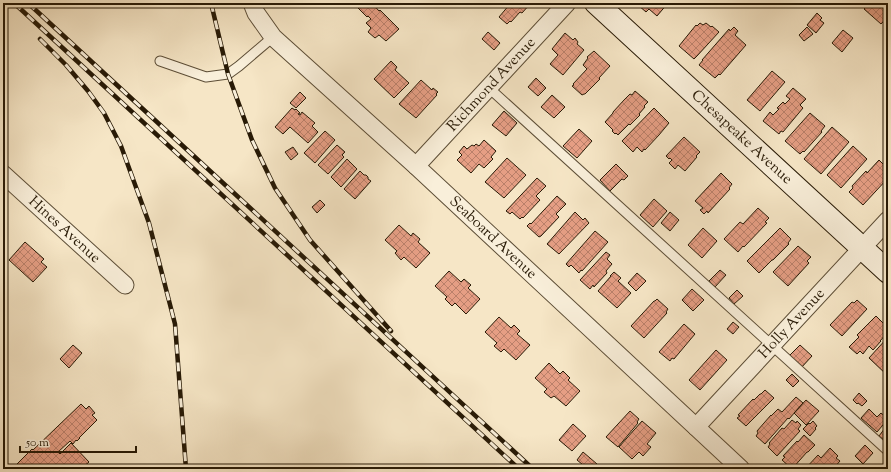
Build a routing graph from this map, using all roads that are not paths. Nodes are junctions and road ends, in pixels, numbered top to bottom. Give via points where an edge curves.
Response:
1 (252, 3) edge
2 (567, 3) edge
3 (596, 3) edge
4 (273, 37) junction
5 (160, 61) dead end
6 (489, 88) junction
7 (416, 166) junction
8 (3, 174) edge
9 (888, 220) edge
10 (862, 248) junction
11 (888, 272) edge
12 (125, 285) dead end
13 (772, 345) junction
14 (696, 427) junction
15 (888, 451) edge
16 (741, 469) edge

1 - 4 street, Seaboard Avenue
2 - 6 street, Richmond Avenue
3 - 10 street, Chesapeake Avenue
4 - 5 lane via 228,74 206,77
4 - 7 street, Seaboard Avenue
6 - 7 street, Richmond Avenue
6 - 13 lane
7 - 14 street, Seaboard Avenue
8 - 12 street, Hines Avenue
9 - 10 street, Holly Avenue
10 - 11 street, Chesapeake Avenue
10 - 13 street, Holly Avenue
13 - 14 street, Holly Avenue
13 - 15 lane
14 - 16 street, Seaboard Avenue

